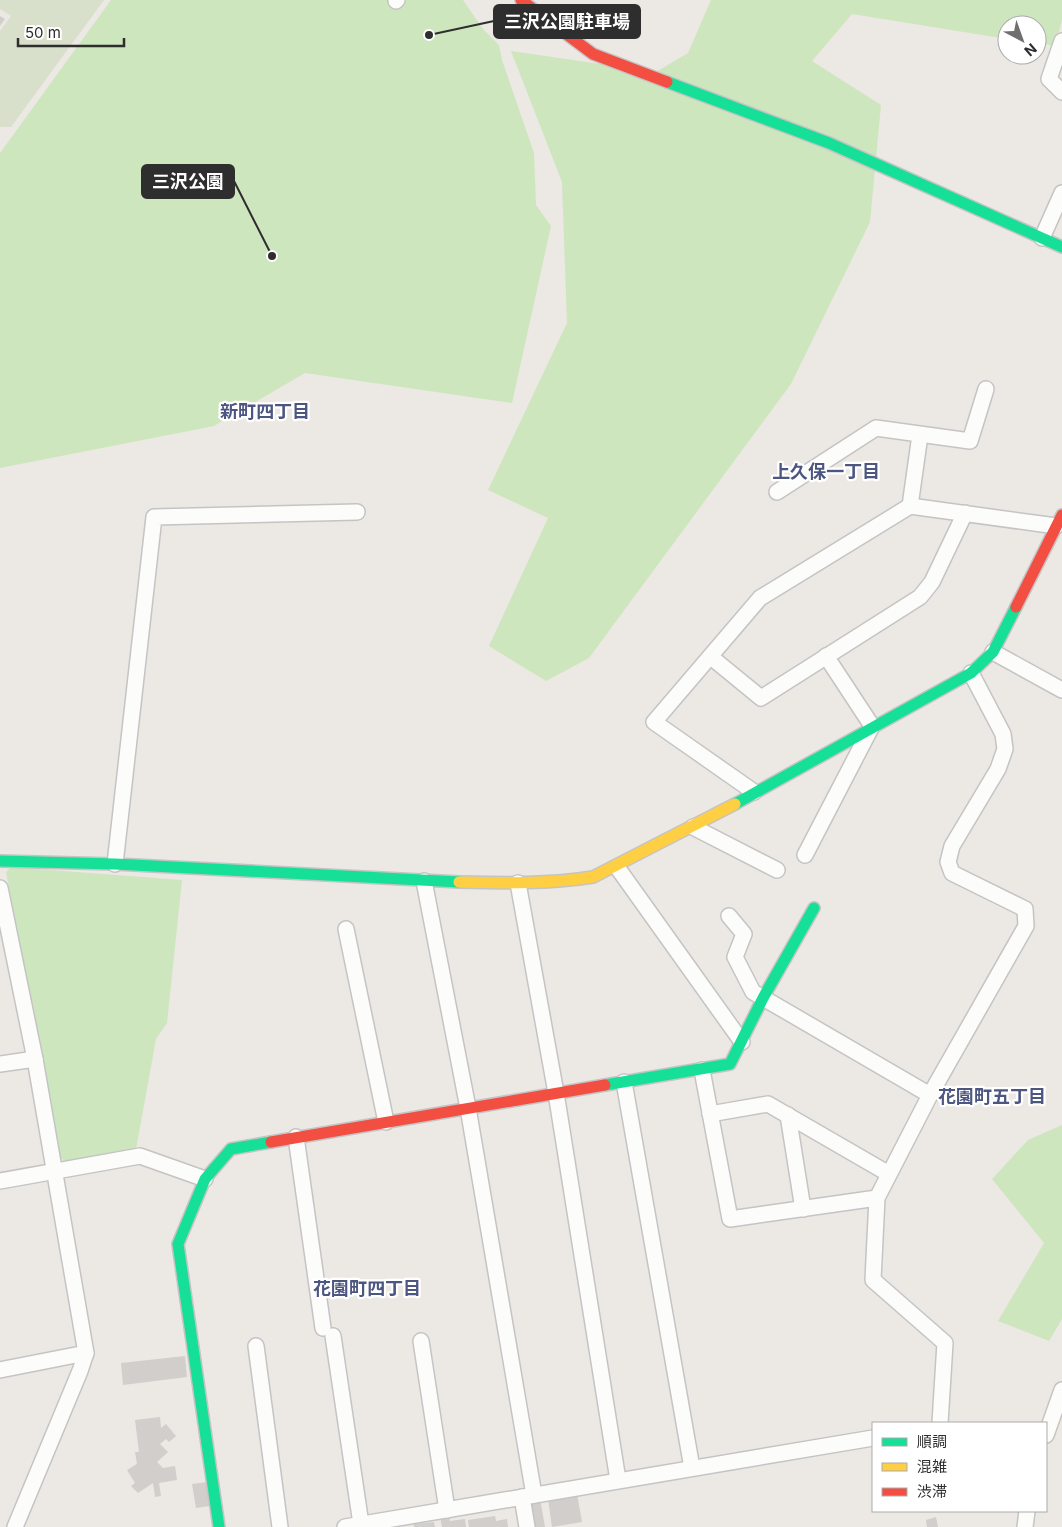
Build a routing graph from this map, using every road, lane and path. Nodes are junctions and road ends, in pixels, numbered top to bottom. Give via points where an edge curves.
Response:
1 (521, 0) edge
2 (1062, 41) edge
3 (1062, 92) edge
4 (1062, 193) edge
5 (1042, 238) junction
6 (1062, 247) edge
7 (986, 389) dead end
8 (920, 435) junction
9 (777, 492) dead end
10 (910, 506) junction
11 (357, 512) dead end
12 (965, 513) junction
13 (1058, 531) edge
14 (994, 652) junction
15 (826, 656) junction
16 (712, 657) junction
17 (971, 673) junction
18 (1062, 689) edge
19 (872, 726) junction
20 (754, 792) junction
21 (693, 827) junction
22 (805, 855) dead end
23 (0, 861) edge
24 (115, 864) junction
25 (617, 867) junction
26 (777, 870) dead end
27 (424, 881) junction
28 (518, 883) junction
29 (0, 888) edge
30 (814, 908) dead end
31 (729, 916) dead end
32 (346, 929) dead end
33 (763, 998) junction
34 (742, 1042) junction
35 (35, 1058) junction
36 (0, 1064) edge
37 (702, 1070) junction
38 (624, 1082) junction
39 (556, 1094) junction
40 (930, 1095) junction
41 (468, 1108) junction
42 (710, 1114) junction
43 (788, 1115) junction
44 (386, 1122) junction
45 (296, 1137) junction
46 (56, 1171) junction
47 (889, 1174) junction
48 (205, 1179) junction
49 (0, 1181) edge
50 (877, 1198) junction
51 (803, 1209) junction
52 (421, 1342) dead end
53 (256, 1346) dead end
54 (86, 1353) junction
55 (0, 1370) edge
56 (1062, 1390) edge
57 (940, 1422) edge
58 (1047, 1432) edge
59 (872, 1438) edge
60 (692, 1468) junction
61 (618, 1480) junction
62 (528, 1496) junction
63 (447, 1510) junction
64 (1027, 1512) edge
65 (361, 1524) junction
66 (15, 1527) edge
67 (219, 1527) edge
68 (280, 1527) edge
69 (345, 1527) edge
70 (527, 1527) edge
71 (1025, 1527) edge

1 - 5 street via 593,54 829,143
2 - 3 street via 1049,79
4 - 5 street
5 - 6 street
7 - 8 street via 970,442
8 - 9 street via 876,428
8 - 10 street
10 - 12 street
10 - 16 street via 760,598
11 - 24 street via 154,517
12 - 13 street
12 - 15 street via 932,582 920,597
13 - 14 street
14 - 17 street
14 - 18 street
15 - 16 street via 761,698
15 - 19 street
16 - 20 street via 654,722
17 - 19 street
17 - 40 street via 1003,734 1005,749 998,769 952,846 948,862 952,873 1025,909 1026,926
19 - 20 street
19 - 22 street
20 - 21 street
21 - 25 street
21 - 26 street
23 - 24 street
24 - 27 street
25 - 28 street via 593,877
25 - 34 street
27 - 28 street
27 - 41 street
28 - 39 street
29 - 35 street
30 - 33 street
31 - 33 street via 744,934 735,957 753,992
32 - 44 street
33 - 34 street
33 - 40 street
34 - 37 street via 730,1064
35 - 36 street
35 - 46 street
37 - 38 street
37 - 42 street
38 - 39 street
38 - 60 street
39 - 41 street
39 - 61 street
40 - 47 street
41 - 44 street
41 - 62 street
42 - 43 street via 768,1104
42 - 51 street via 730,1219
43 - 47 street
43 - 51 street
44 - 45 street
45 - 48 street via 231,1149
45 - 65 street
46 - 48 street via 140,1156
46 - 49 street
46 - 54 street
47 - 50 street
48 - 67 street via 178,1244
50 - 51 street
50 - 57 street via 873,1280 945,1343
52 - 63 street
53 - 68 street
54 - 55 street
54 - 66 street
56 - 58 street
59 - 60 street
60 - 61 street
61 - 62 street
62 - 63 street
62 - 70 street
63 - 65 street
64 - 71 street
65 - 69 street

